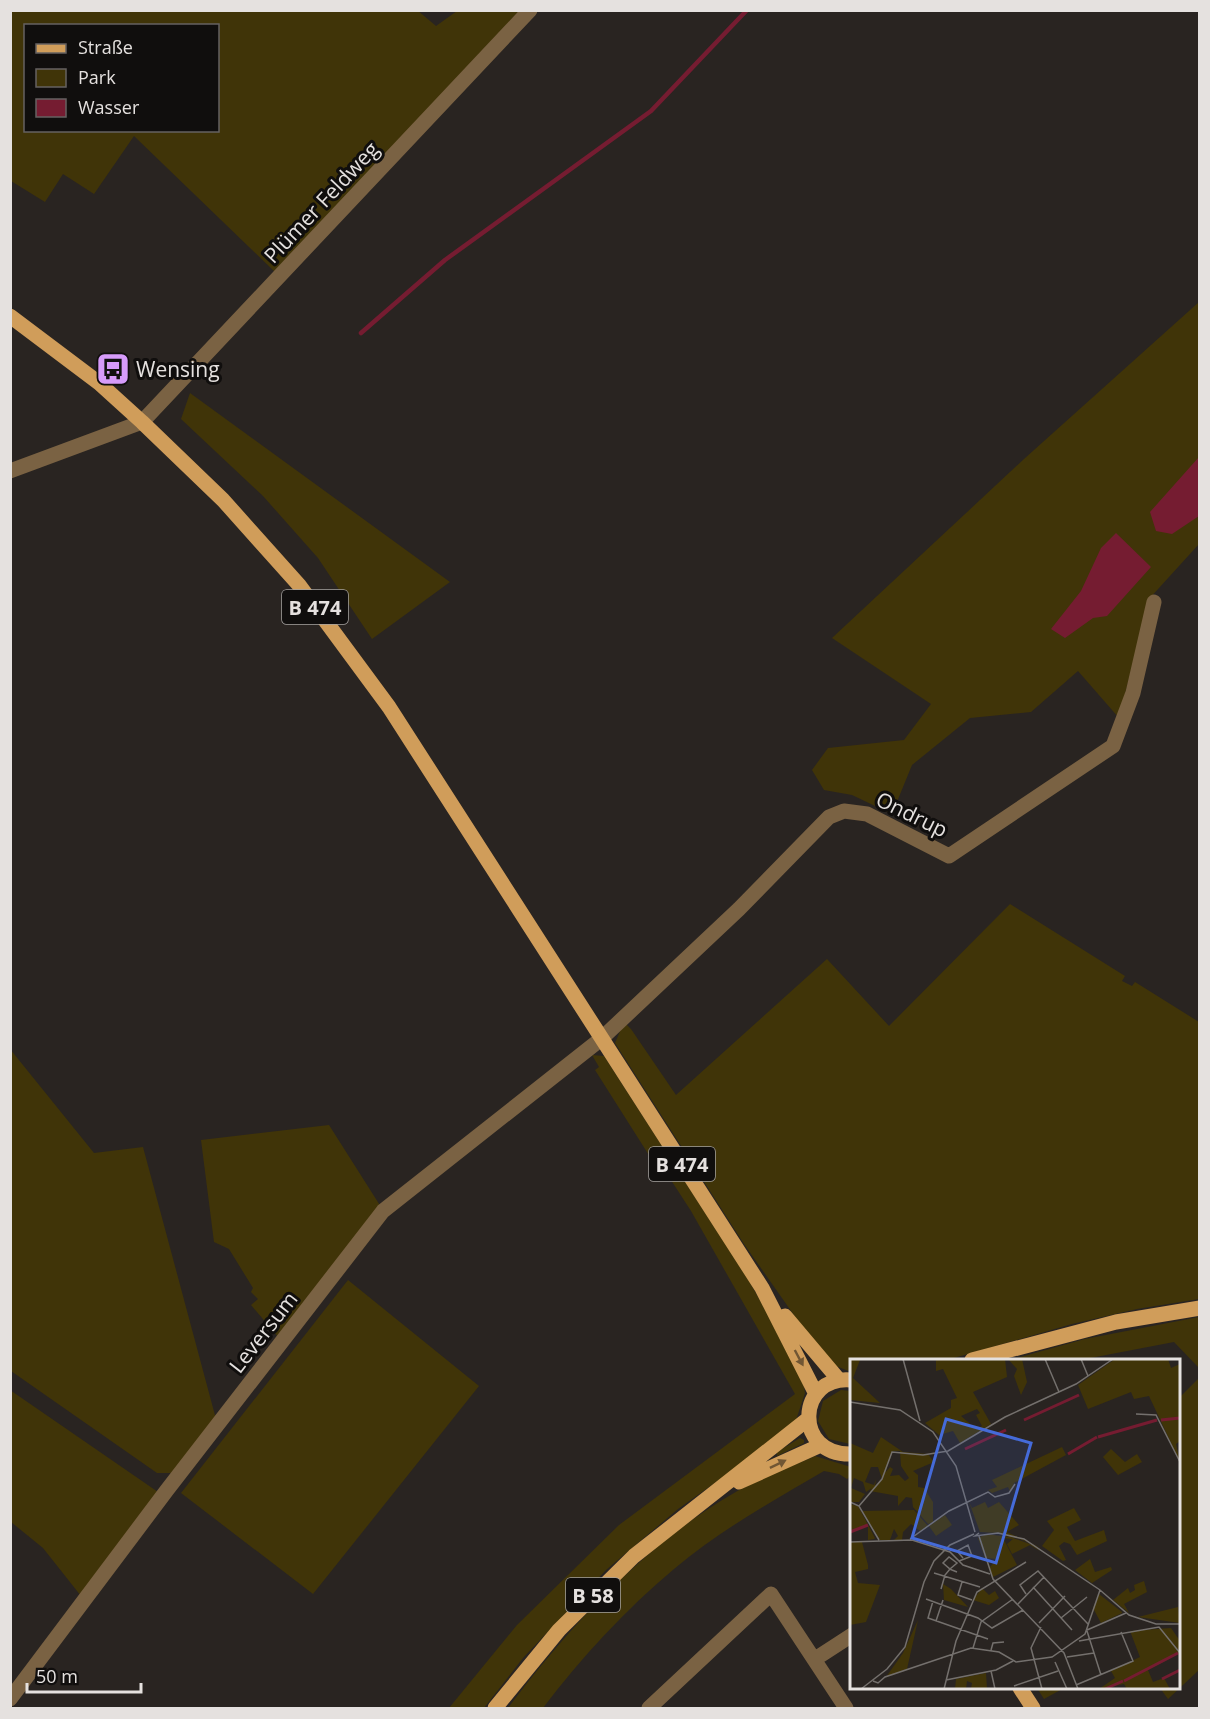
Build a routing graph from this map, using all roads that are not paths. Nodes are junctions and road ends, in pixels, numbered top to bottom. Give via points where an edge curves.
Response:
1 (530, 10) edge
2 (10, 316) edge
3 (142, 422) junction
4 (10, 471) edge
5 (1154, 602) dead end
6 (601, 1040) junction
7 (762, 1288) junction
8 (1200, 1308) edge
9 (978, 1359) edge
10 (845, 1380) edge
11 (816, 1394) junction
12 (808, 1419) junction
13 (820, 1445) junction
14 (850, 1455) edge
15 (706, 1498) junction
16 (850, 1636) edge
17 (815, 1659) junction
18 (1021, 1689) edge
19 (10, 1699) edge
20 (495, 1708) edge
21 (649, 1708) edge
22 (846, 1708) edge
23 (1033, 1708) edge

1 - 3 street, Plümer Feldweg
2 - 3 main road, B 474 via 99,383
3 - 4 street
3 - 6 main road, B 474 via 224,500 306,594 389,707
5 - 6 street, Ondrup via 1132,693 1113,746 949,856 867,814 844,811 829,817
6 - 7 main road, B 474
6 - 19 street, Leversum via 383,1211
7 - 10 main road, B 474
7 -> 11 main road, B 474
8 - 9 main road via 1116,1322
10 - 11 main road via 826,1385
11 - 12 main road
12 - 13 main road
12 - 15 main road, B 58
13 - 14 main road
15 -> 13 main road, B 58
15 - 20 main road, B 58 via 634,1556 598,1591 559,1630
16 - 17 street
17 - 21 street via 771,1594
17 - 22 street
18 - 23 main road

